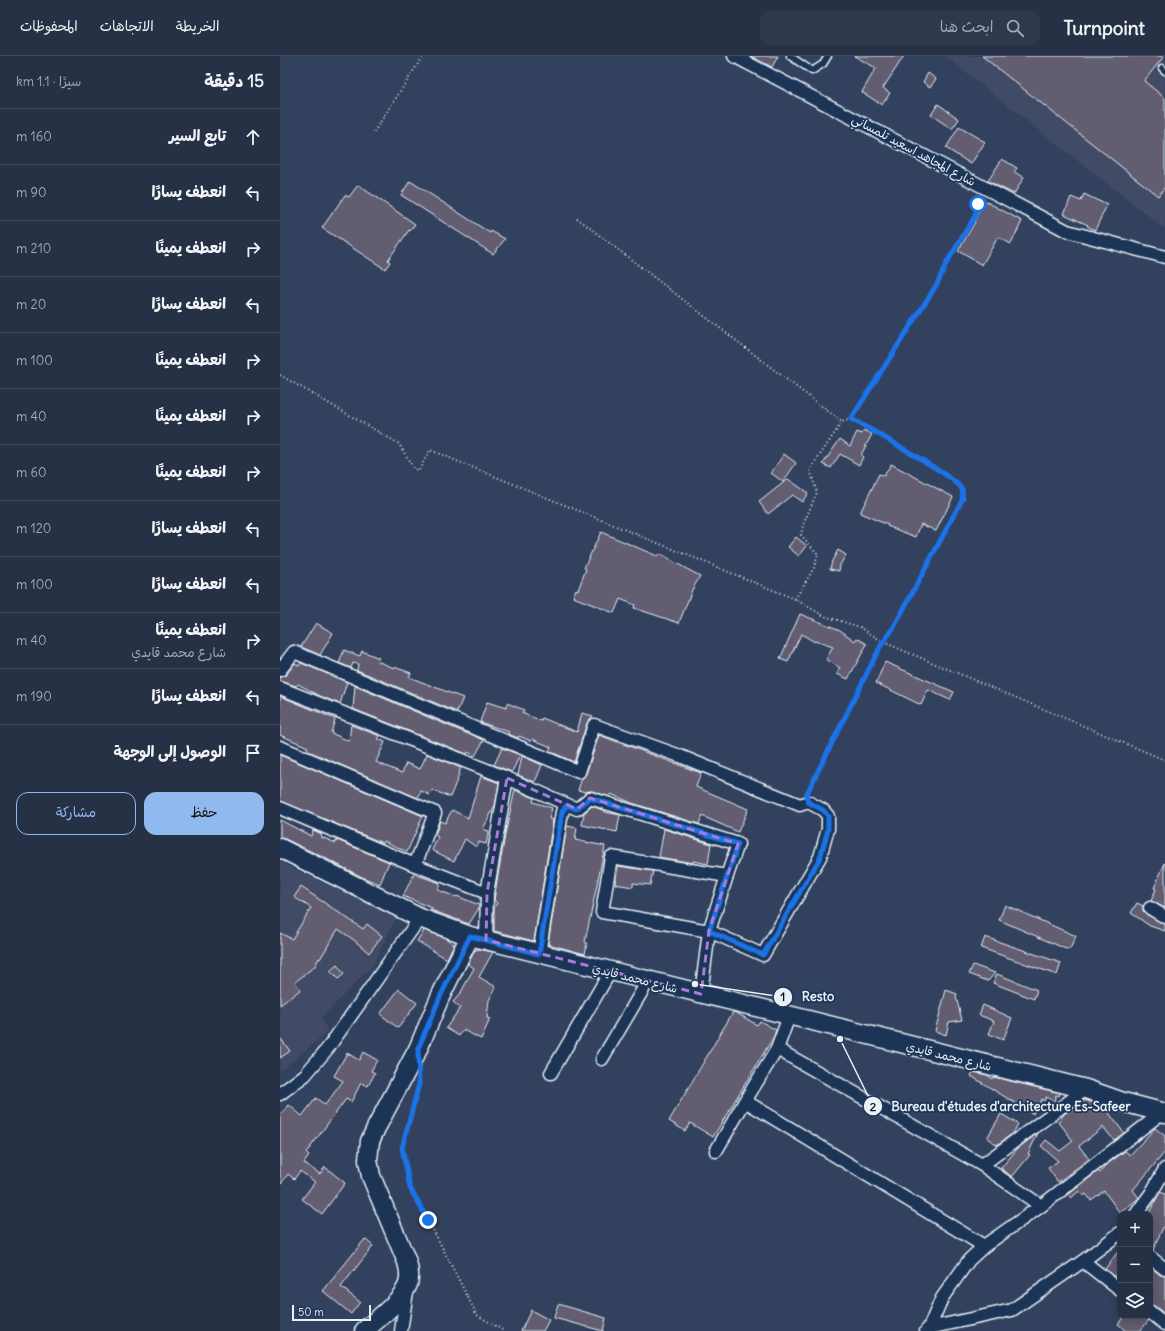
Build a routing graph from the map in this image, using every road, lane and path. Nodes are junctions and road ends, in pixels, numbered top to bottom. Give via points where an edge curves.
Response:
1 (423, 56) edge
2 (734, 56) edge
3 (790, 56) edge
4 (828, 56) edge
5 (374, 132) dead end
6 (983, 186) junction
7 (577, 218) dead end
8 (1165, 257) edge
9 (280, 375) edge
10 (851, 419) junction
11 (842, 422) junction
12 (795, 599) junction
13 (883, 642) junction
14 (280, 670) edge
15 (280, 688) edge
16 (280, 747) edge
17 (1165, 760) edge
18 (507, 778) junction
19 (808, 802) junction
20 (567, 805) junction
21 (280, 808) edge
22 (280, 848) edge
23 (415, 865) junction
24 (727, 876) junction
25 (487, 893) junction
26 (1150, 908) dead end
27 (1165, 917) edge
28 (420, 918) junction
29 (709, 931) junction
30 (478, 938) junction
31 (539, 954) junction
32 (610, 972) junction
33 (648, 981) junction
34 (701, 994) junction
35 (789, 1016) junction
36 (777, 1049) junction
37 (602, 1058) dead end
38 (551, 1073) dead end
39 (419, 1077) dead end
40 (1086, 1089) junction
41 (280, 1094) edge
42 (745, 1101) junction
43 (1164, 1113) edge
44 (716, 1151) dead end
45 (982, 1165) junction
46 (1165, 1169) edge
47 (1041, 1206) junction
48 (1138, 1211) edge
49 (1117, 1235) edge
50 (984, 1246) junction
51 (1153, 1259) edge
52 (1083, 1261) junction
53 (1165, 1269) edge
54 (407, 1284) junction
55 (1117, 1288) edge
56 (1153, 1314) edge
57 (1165, 1324) edge
58 (927, 1329) edge
59 (364, 1331) edge
60 (401, 1331) edge
61 (504, 1331) edge

1 - 5 path
2 - 6 street, شارع المجاهد اسعيد تلمساني
3 - 4 lane via 812,71 823,64
6 - 8 street, شارع المجاهد اسعيد تلمساني via 1067,231
6 - 10 path via 975,216 937,284
7 - 11 path
9 - 12 path via 399,444 414,469 419,470 430,450
10 - 11 path
10 - 13 path via 950,478 962,489 963,498 894,627
11 - 12 path via 810,470 817,492 801,535 818,554 814,568
12 - 13 path via 824,616 860,627
13 - 17 path
13 - 19 path via 806,795
14 - 19 street via 294,652 579,772 594,725 680,756 800,805
15 - 18 street
16 - 23 street via 435,813
18 - 20 street
18 - 25 street
19 - 29 street via 823,810 828,816 828,829 820,858 763,955
20 - 24 street via 576,809 590,798 738,844
20 - 31 street via 562,812
21 - 23 street
22 - 28 main road, شارع محمد قايدي
23 - 25 street
24 - 29 street
24 - 29 street via 612,857 602,912
25 - 30 street
26 - 27 street
28 - 30 main road, شارع محمد قايدي
28 - 41 street via 328,1048 305,1075
29 - 34 street
30 - 31 main road, شارع محمد قايدي
30 - 54 main road via 440,997 418,1049 370,1142 368,1160 371,1176 407,1262
31 - 32 main road, شارع محمد قايدي
32 - 33 main road, شارع محمد قايدي
32 - 38 street
33 - 34 main road, شارع محمد قايدي
33 - 37 street
34 - 35 main road, شارع محمد قايدي
35 - 36 street
35 - 40 main road, شارع محمد قايدي
36 - 42 street
36 - 45 street
39 - 61 path via 402,1148 410,1188 477,1315
40 - 43 main road, شارع محمد قايدي
40 - 45 street
42 - 44 street
42 - 50 street
43 - 47 street
45 - 47 street
46 - 48 street
47 - 50 street
49 - 52 street
50 - 58 street via 969,1260 942,1298
51 - 53 street
52 - 55 street
52 - 58 street via 1012,1310
54 - 59 main road via 399,1298
54 - 60 street
56 - 57 street

